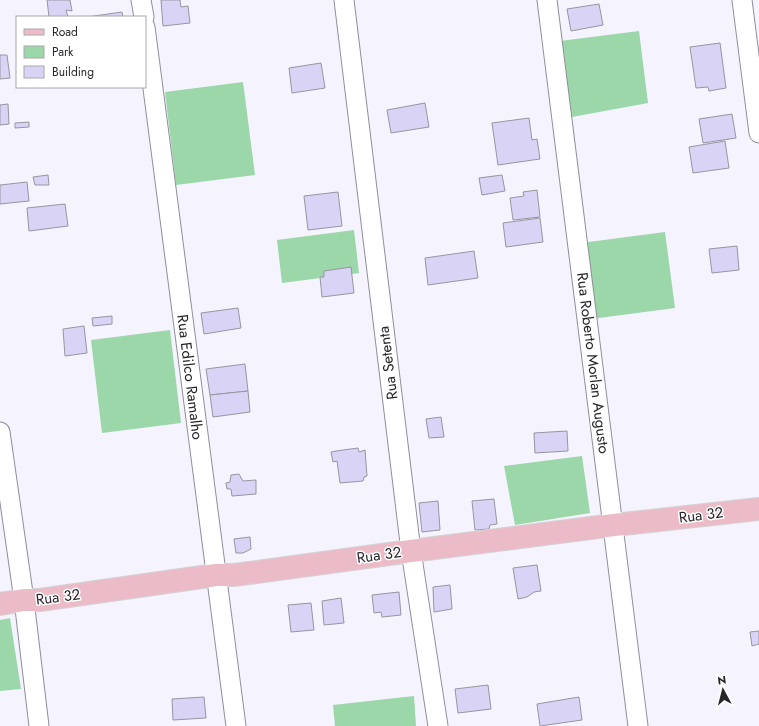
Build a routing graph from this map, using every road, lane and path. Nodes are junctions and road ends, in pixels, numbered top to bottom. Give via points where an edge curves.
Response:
1 (141, 0) edge
2 (344, 0) edge
3 (547, 0) edge
4 (742, 0) edge
5 (144, 16) edge
6 (146, 35) edge
7 (759, 133) edge
8 (0, 432) edge
9 (759, 509) edge
10 (614, 525) junction
11 (411, 551) junction
12 (216, 575) junction
13 (24, 600) junction
14 (0, 604) edge
15 (39, 726) edge
16 (236, 726) edge
17 (438, 726) edge
18 (638, 726) edge

1 - 5 street
2 - 11 street, Rua Setenta
3 - 10 street, Rua Roberto Morlan Augusto
4 - 7 street
6 - 12 street, Rua Edilco Ramalho
8 - 13 street
9 - 10 main road, Rua 32
10 - 11 main road, Rua 32
10 - 18 street, Rua Roberto Morlan Augusto
11 - 12 main road, Rua 32 via 234,575
11 - 17 street, Rua Setenta
12 - 13 main road, Rua 32
12 - 16 street, Rua Edilco Ramalho
13 - 14 main road, Rua 32
13 - 15 street

